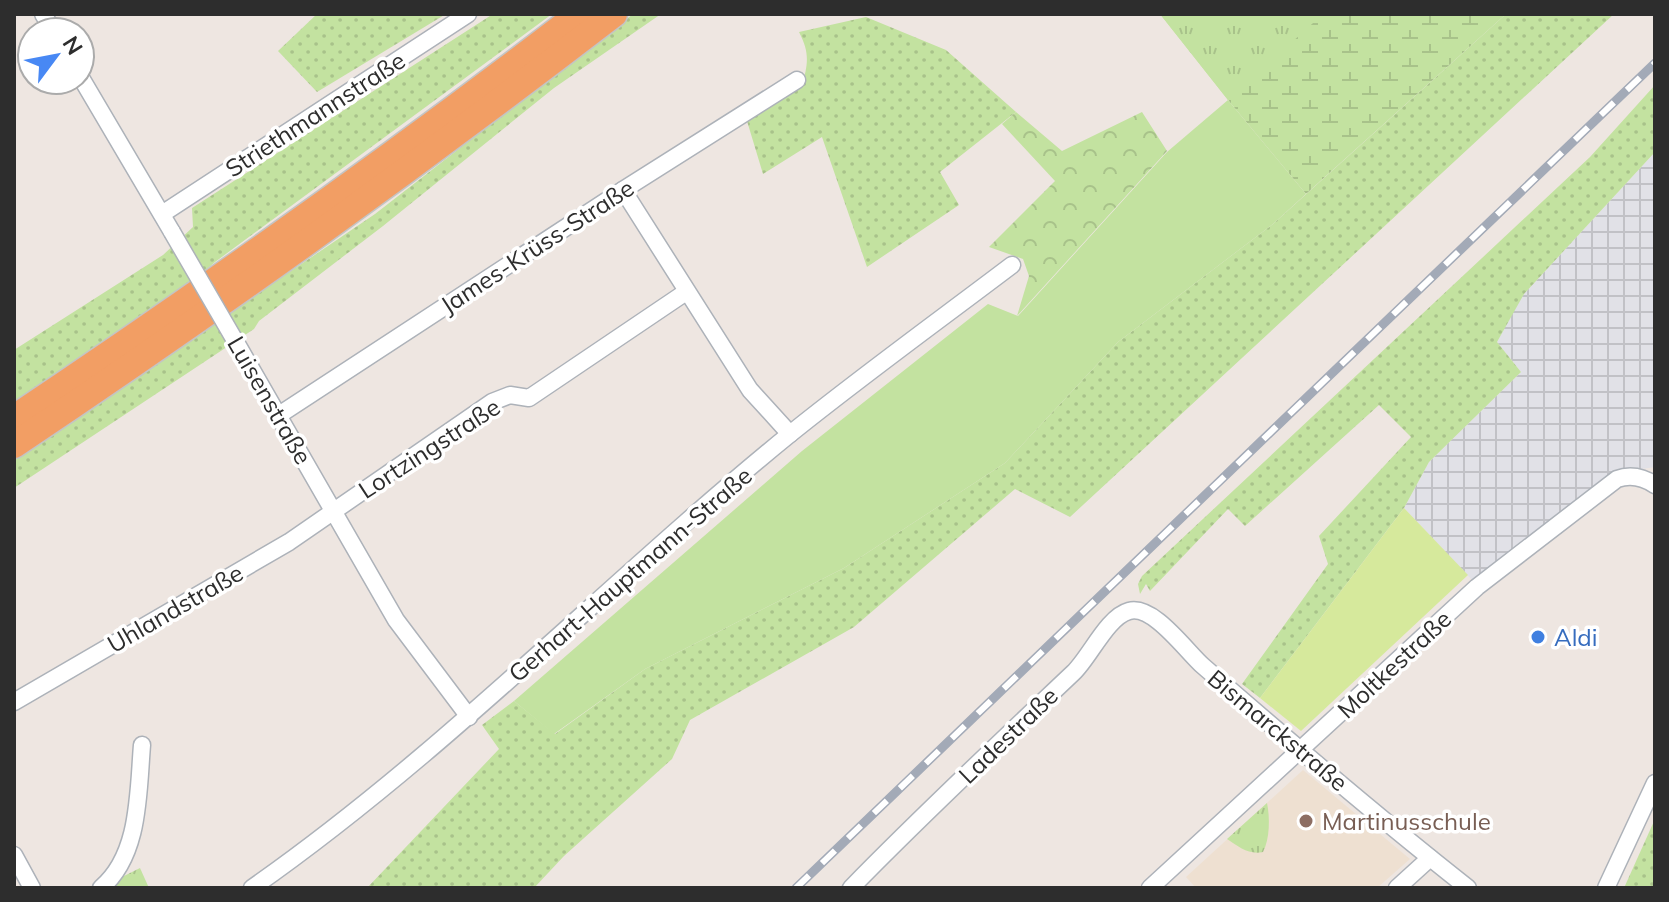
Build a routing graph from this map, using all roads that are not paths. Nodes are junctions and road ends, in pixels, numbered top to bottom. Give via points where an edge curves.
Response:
1 (468, 14) edge
2 (579, 14) edge
3 (614, 14) edge
4 (797, 80) dead end
5 (92, 96) edge
6 (623, 190) junction
7 (162, 214) junction
8 (1012, 265) dead end
9 (686, 292) junction
10 (279, 415) junction
11 (14, 418) edge
12 (790, 434) junction
13 (14, 445) edge
14 (1655, 485) edge
15 (334, 510) junction
16 (1166, 630) joint
17 (14, 702) edge
18 (469, 717) junction
19 (142, 745) dead end
20 (1301, 750) junction
21 (1655, 783) edge
22 (14, 855) edge
23 (1430, 858) junction
24 (32, 888) edge
25 (101, 888) edge
26 (252, 888) edge
27 (851, 888) edge
28 (1150, 888) edge
29 (1397, 888) edge
30 (1468, 888) edge
31 (1606, 888) edge

1 - 7 street, Striethmannstraße
2 - 11 highway via 293,227
3 - 13 highway via 306,245
4 - 6 street, James-Krüss-Straße
5 - 7 street, Luisenstraße
6 - 9 street
6 - 10 street, James-Krüss-Straße
7 - 10 street, Luisenstraße, bridge
8 - 12 street, Gerhart-Hauptmann-Straße
9 - 12 street via 750,390
9 - 15 street, Lortzingstraße via 529,398 510,395 492,402
10 - 15 street, Luisenstraße
12 - 18 street, Gerhart-Hauptmann-Straße
14 - 20 street, Moltkestraße via 1629,475 1611,483 1477,587
15 - 17 street, Uhlandstraße via 289,542
15 - 18 street, Luisenstraße via 396,620
16 - 20 street, Bismarckstraße
16 - 27 street, Ladestraße via 1142,610 1115,619 1083,664
18 - 26 street, Gerhart-Hauptmann-Straße via 323,838
19 - 25 street via 125,858
20 - 23 street, Bismarckstraße
20 - 28 street, Moltkestraße
21 - 31 street
22 - 24 street
23 - 29 street
23 - 30 street, Bismarckstraße

